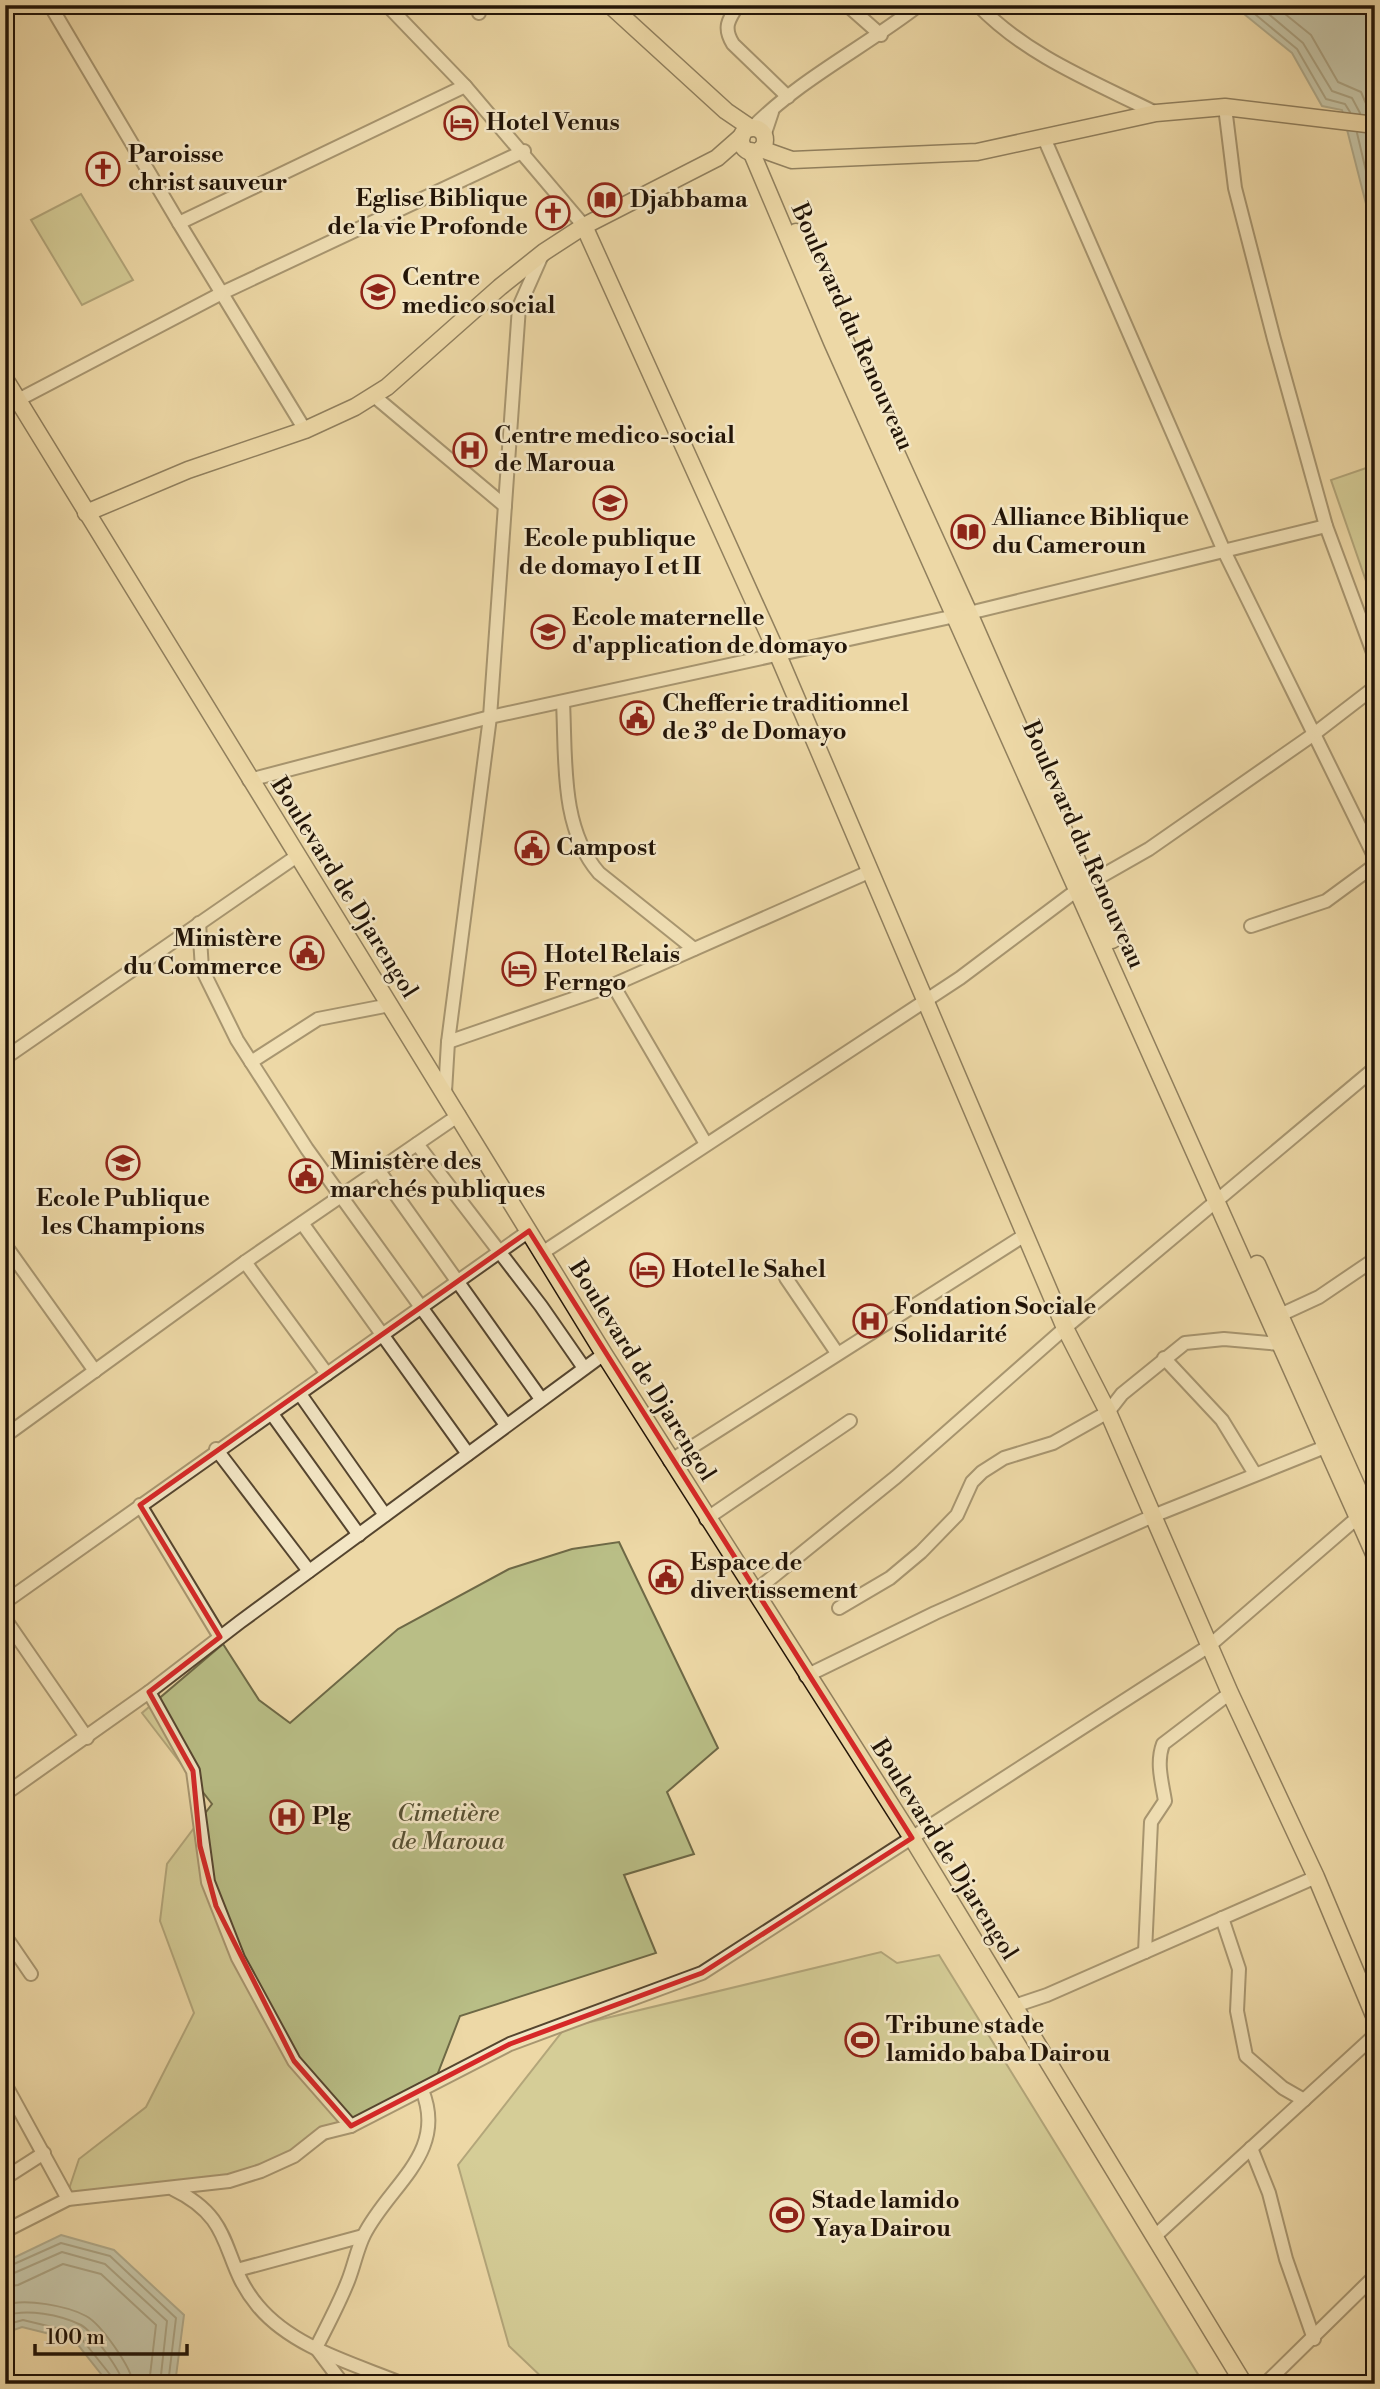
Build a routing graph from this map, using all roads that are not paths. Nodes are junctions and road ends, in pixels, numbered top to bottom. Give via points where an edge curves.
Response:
1 (50, 5) edge
2 (387, 5) edge
3 (610, 5) edge
4 (738, 5) edge
5 (847, 5) edge
6 (919, 5) edge
7 (978, 5) edge
8 (881, 36) junction
9 (465, 86) junction
10 (788, 97) junction
11 (1225, 107) junction
12 (1156, 113) junction
13 (1375, 125) edge
14 (1044, 138) junction
15 (754, 140) junction
16 (524, 151) junction
17 (179, 223) junction
18 (584, 226) junction
19 (544, 252) junction
20 (222, 293) junction
21 (5, 379) edge
22 (374, 396) junction
23 (18, 400) junction
24 (305, 430) junction
25 (505, 506) junction
26 (86, 513) junction
27 (1326, 526) junction
28 (1224, 551) junction
29 (962, 614) junction
30 (778, 654) junction
31 (1375, 658) edge
32 (1375, 687) edge
33 (563, 702) junction
34 (490, 716) junction
35 (1314, 734) junction
36 (250, 780) junction
37 (297, 856) junction
38 (1375, 858) edge
39 (1375, 865) edge
40 (871, 871) junction
41 (1082, 886) junction
42 (199, 923) junction
43 (1251, 926) dead end
44 (694, 949) junction
45 (613, 985) junction
46 (926, 999) junction
47 (390, 1005) junction
48 (448, 1042) junction
49 (5, 1058) edge
50 (251, 1062) junction
51 (1375, 1068) edge
52 (445, 1092) junction
53 (459, 1115) junction
54 (417, 1144) junction
55 (706, 1144) junction
56 (379, 1171) junction
57 (342, 1196) junction
58 (1221, 1198) junction
59 (302, 1223) junction
60 (529, 1231) junction
61 (1025, 1235) junction
62 (5, 1245) edge
63 (497, 1251) junction
64 (542, 1253) junction
65 (1375, 1259) edge
66 (245, 1262) junction
67 (786, 1278) dead end
68 (457, 1279) junction
69 (421, 1305) junction
70 (1280, 1315) junction
71 (1065, 1328) junction
72 (383, 1332) junction
73 (1280, 1344) junction
74 (837, 1353) junction
75 (604, 1354) junction
76 (1164, 1358) junction
77 (584, 1367) junction
78 (96, 1371) junction
79 (327, 1374) junction
80 (300, 1394) junction
81 (541, 1399) junction
82 (1108, 1412) junction
83 (272, 1414) junction
84 (850, 1421) dead end
85 (506, 1425) junction
86 (5, 1436) edge
87 (1325, 1447) junction
88 (216, 1449) junction
89 (468, 1454) junction
90 (670, 1461) junction
91 (1255, 1474) junction
92 (140, 1506) junction
93 (1366, 1508) edge
94 (386, 1515) junction
95 (1153, 1516) junction
96 (706, 1519) junction
97 (1375, 1527) edge
98 (359, 1535) junction
99 (1375, 1556) edge
100 (309, 1571) junction
101 (754, 1592) junction
102 (5, 1602) edge
103 (839, 1608) dead end
104 (5, 1619) edge
105 (220, 1637) junction
106 (1209, 1646) junction
107 (806, 1676) junction
108 (149, 1692) junction
109 (1230, 1693) junction
110 (87, 1738) junction
111 (5, 1794) edge
112 (912, 1838) junction
113 (1317, 1877) junction
114 (1222, 1918) junction
115 (5, 1936) edge
116 (1145, 1952) junction
117 (31, 1974) dead end
118 (1014, 2006) junction
119 (1375, 2018) edge
120 (1375, 2035) edge
121 (5, 2084) edge
122 (422, 2090) junction
123 (1304, 2100) junction
124 (351, 2126) junction
125 (1251, 2148) junction
126 (44, 2153) junction
127 (5, 2178) edge
128 (173, 2189) junction
129 (68, 2199) junction
130 (5, 2231) edge
131 (363, 2236) junction
132 (1154, 2237) junction
133 (237, 2270) junction
134 (1375, 2276) edge
135 (1314, 2339) junction
136 (316, 2348) junction
137 (342, 2384) edge
138 (403, 2384) edge
139 (1244, 2384) edge
140 (1265, 2384) edge

1 - 17 street
2 - 9 street
3 - 15 main road
4 - 10 street via 727,22 726,34
5 - 8 street
6 - 8 street
7 - 12 street via 1015,39
8 - 10 street
9 - 16 street
9 - 17 street
10 - 15 street
11 - 12 main road
11 - 13 main road
11 - 27 street via 1235,188
12 - 14 main road
14 - 15 main road via 977,152 792,160
14 - 28 street
15 - 18 main road
15 - 29 main road, Boulevard du Renouveau via 832,342
16 - 18 street
16 - 20 street
17 - 20 street
18 - 19 main road
18 - 30 main road
19 - 22 main road
19 - 25 street via 519,307
20 - 23 street
20 - 24 street
21 - 23 main road, Boulevard de Djarengol
22 - 24 main road
22 - 25 street
23 - 26 main road, Boulevard de Djarengol
24 - 26 main road via 188,470
25 - 34 street
26 - 36 main road, Boulevard de Djarengol
27 - 28 street
27 - 31 street
28 - 29 street
28 - 35 street
29 - 30 street
29 - 41 main road, Boulevard du Renouveau
30 - 33 street
30 - 40 main road
32 - 35 street
33 - 34 street
33 - 44 street via 570,811 588,861
34 - 36 street
34 - 48 street
35 - 38 street
35 - 41 street via 1149,849
36 - 37 main road, Boulevard de Djarengol
37 - 42 street
37 - 47 main road, Boulevard de Djarengol
39 - 43 street via 1326,901
40 - 44 street
40 - 46 main road
41 - 46 street
41 - 58 main road, Boulevard du Renouveau
42 - 49 street
42 - 50 street via 202,970
44 - 45 street
45 - 48 street
45 - 55 street
46 - 55 street
46 - 61 main road
47 - 50 street via 318,1019
47 - 52 main road, Boulevard de Djarengol
48 - 52 street
50 - 57 street
51 - 58 street
52 - 53 main road, Boulevard de Djarengol
53 - 54 street
53 - 60 main road, Boulevard de Djarengol
54 - 56 street
54 - 63 street
55 - 64 street
56 - 57 street
56 - 68 street
57 - 59 street
57 - 69 street
58 - 70 main road, Boulevard du Renouveau
58 - 71 street
58 - 73 main road, Boulevard du Renouveau
59 - 66 street
59 - 72 street
60 - 63 street
60 - 64 main road, Boulevard de Djarengol
61 - 71 main road
61 - 74 street
62 - 78 street
63 - 68 street
63 - 77 street
64 - 75 main road, Boulevard de Djarengol
65 - 70 street via 1319,1297
66 - 78 street
66 - 79 street
67 - 74 street
68 - 69 street
68 - 81 street
69 - 72 street
69 - 85 street
70 - 93 main road, Boulevard du Renouveau
71 - 82 main road
71 - 101 street via 896,1477
72 - 79 street
72 - 89 street
73 - 76 street via 1203,1340 1185,1343
73 - 87 main road, Boulevard du Renouveau
74 - 90 street
75 - 77 street
75 - 90 main road, Boulevard de Djarengol
76 - 82 street via 1116,1399
76 - 91 street via 1227,1426
77 - 81 street
78 - 86 street
79 - 80 street
80 - 83 street
80 - 94 street
81 - 85 street
82 - 95 main road
82 - 103 street via 1053,1443 1004,1458 982,1472 972,1482 957,1515 921,1552 890,1578
83 - 88 street
83 - 98 street
84 - 96 street
85 - 89 street
87 - 91 street
87 - 93 main road, Boulevard du Renouveau
88 - 92 street
88 - 100 street
89 - 94 street
90 - 96 main road, Boulevard de Djarengol
91 - 95 street
92 - 102 street
92 - 105 street
93 - 97 main road, Boulevard du Renouveau
93 - 99 main road, Boulevard du Renouveau
93 - 106 street
94 - 98 street
95 - 106 main road
95 - 107 street
96 - 101 main road, Boulevard de Djarengol
98 - 100 street
100 - 105 street
101 - 107 main road, Boulevard de Djarengol
104 - 110 street
105 - 108 street
106 - 109 main road
106 - 112 street
107 - 112 main road, Boulevard de Djarengol
108 - 110 street
108 - 124 street via 193,1771 208,1882 238,1958 294,2061
109 - 113 main road
109 - 116 street via 1161,1750 1165,1801 1151,1822
110 - 111 street
112 - 118 main road, Boulevard de Djarengol
112 - 122 street via 702,1973 510,2044
113 - 114 street
113 - 119 main road
114 - 116 street
114 - 123 street via 1239,1969 1237,2011 1246,2056
115 - 117 street
116 - 118 street
118 - 132 main road, Boulevard de Djarengol
120 - 123 street
121 - 126 street
122 - 124 street
122 - 131 street via 430,2108 427,2138 412,2169
123 - 125 street
124 - 128 street via 323,2133 294,2156 261,2171
125 - 132 street
125 - 135 street
126 - 127 street
126 - 129 street
128 - 129 street
128 - 133 street via 208,2210
129 - 130 street
131 - 133 street
131 - 136 street
132 - 139 main road, Boulevard de Djarengol
133 - 136 street via 247,2292 271,2321
134 - 135 street
135 - 140 street
136 - 137 street
136 - 138 street

